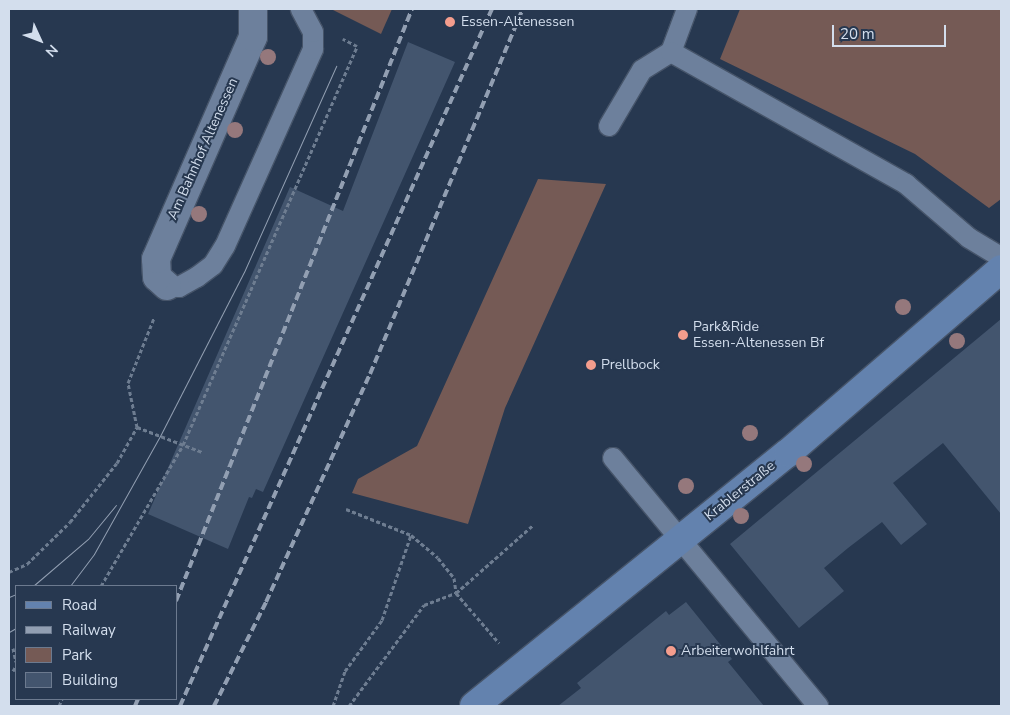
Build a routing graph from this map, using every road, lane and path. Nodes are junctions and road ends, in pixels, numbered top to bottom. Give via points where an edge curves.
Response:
1 (253, 9) edge
2 (301, 9) edge
3 (686, 9) edge
4 (337, 36) dead end
5 (671, 52) junction
6 (610, 126) dead end
7 (1001, 257) edge
8 (1001, 269) edge
9 (167, 286) joint
10 (144, 345) dead end
11 (137, 427) junction
12 (183, 445) junction
13 (202, 452) dead end
14 (613, 458) dead end
15 (346, 509) dead end
16 (533, 525) dead end
17 (412, 535) junction
18 (681, 538) junction
19 (9, 572) edge
20 (102, 585) edge
21 (456, 593) junction
22 (13, 648) dead end
23 (15, 657) edge
24 (521, 668) junction
25 (15, 669) edge
26 (14, 672) dead end
27 (333, 706) edge
28 (349, 706) edge
29 (474, 706) edge
30 (818, 706) edge

1 - 9 street, Am Bahnhof Altenessen via 253,37 156,259 157,277
2 - 9 lane via 313,32 313,49 225,246 213,265 197,277 179,287
3 - 5 lane
4 - 12 path via 357,46
5 - 6 lane via 642,70
5 - 7 lane via 906,184 969,238
8 - 18 street, Krablerstraße via 788,453
10 - 11 path via 128,383
11 - 12 path
11 - 19 path via 117,463 70,522 27,564
12 - 13 path
12 - 20 path
14 - 18 lane
15 - 17 path
16 - 21 path
17 - 21 path via 438,558 454,578
17 - 27 path via 382,620 345,671
18 - 24 street, Krablerstraße
18 - 30 lane
21 - 24 path
21 - 28 path via 424,605
22 - 23 path
24 - 29 street, Krablerstraße
25 - 26 path

